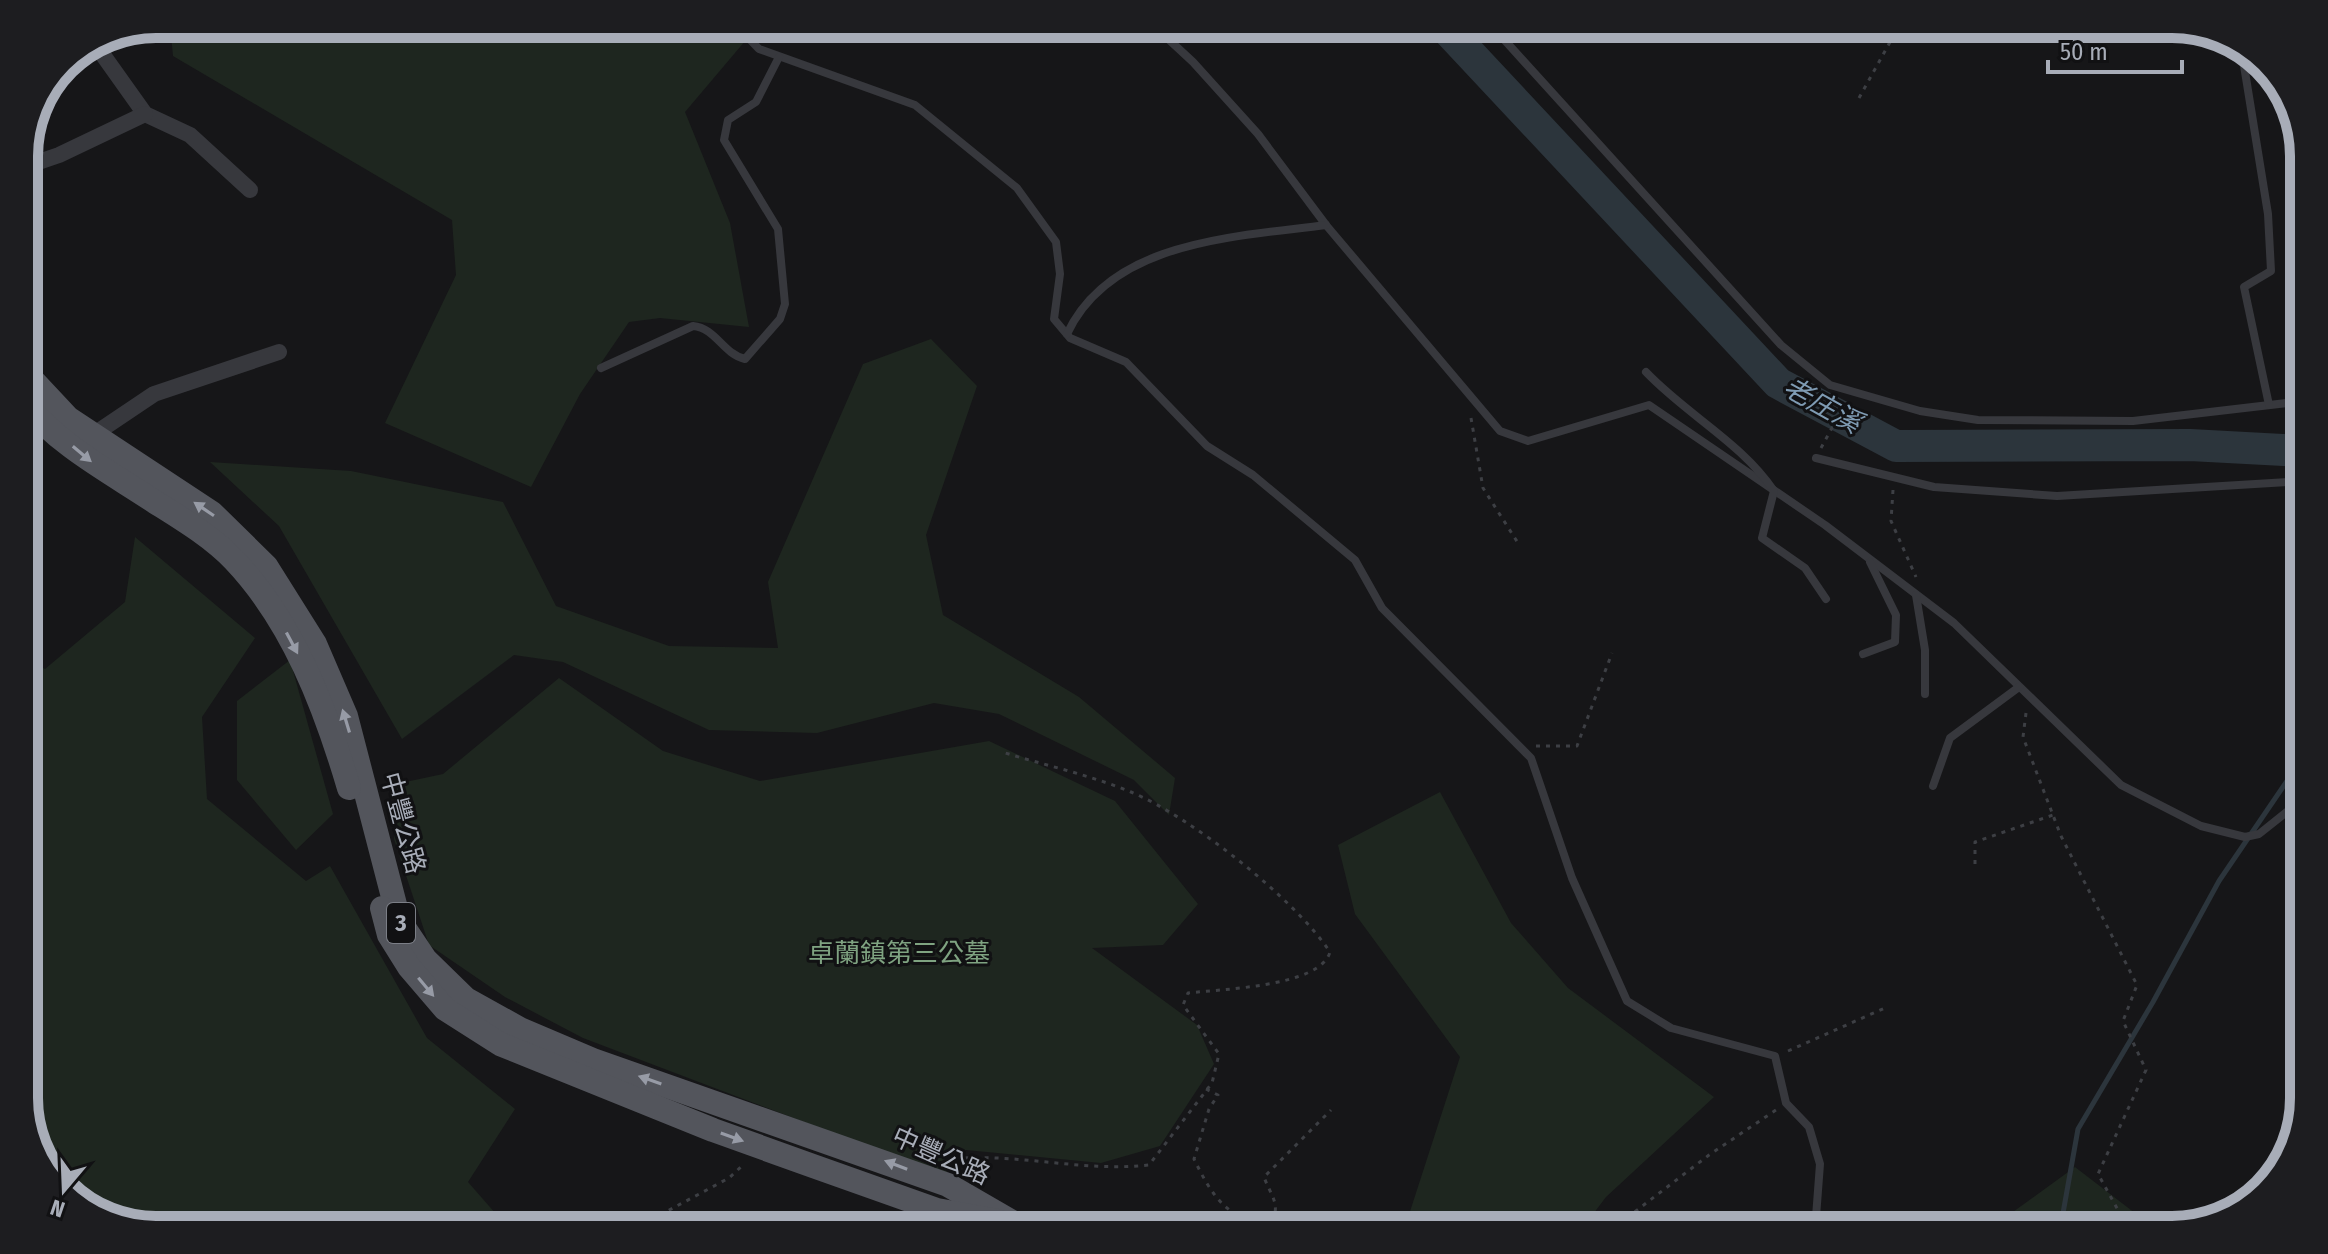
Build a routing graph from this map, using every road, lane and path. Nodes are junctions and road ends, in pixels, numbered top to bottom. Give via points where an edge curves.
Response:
1 (748, 38) edge
2 (1167, 38) edge
3 (1503, 38) edge
4 (1892, 38) edge
5 (101, 52) edge
6 (779, 57) junction
7 (2243, 62) edge
8 (1859, 98) dead end
9 (145, 114) junction
10 (38, 162) edge
11 (250, 190) dead end
12 (1326, 225) junction
13 (1067, 334) junction
14 (279, 352) dead end
15 (601, 368) dead end
16 (1646, 372) dead end
17 (38, 386) edge
18 (1466, 391) junction
19 (1852, 391) junction
20 (2290, 403) edge
21 (2269, 405) junction
22 (38, 415) edge
23 (93, 435) junction
24 (1816, 458) joint
25 (1894, 478) junction
26 (2290, 482) edge
27 (1774, 491) junction
28 (1518, 543) dead end
29 (1868, 558) junction
30 (1916, 594) junction
31 (1826, 599) dead end
32 (1928, 604) junction
33 (1612, 653) dead end
34 (1863, 654) dead end
35 (2019, 687) junction
36 (1925, 694) dead end
37 (2029, 696) junction
38 (1522, 751) junction
39 (1002, 752) dead end
40 (1933, 786) dead end
41 (2290, 809) edge
42 (2053, 815) junction
43 (1975, 864) dead end
44 (1887, 1007) dead end
45 (1775, 1056) junction
46 (1206, 1089) junction
47 (1786, 1103) junction
48 (1331, 1110) dead end
49 (762, 1148) junction
50 (948, 1185) junction
51 (660, 1215) dead end
52 (967, 1216) edge
53 (1002, 1216) edge
54 (1238, 1216) edge
55 (1273, 1216) edge
56 (1629, 1216) edge
57 (1816, 1216) edge
58 (2121, 1216) edge

1 - 6 lane
2 - 12 lane via 1258,134
3 - 19 lane via 1781,345 1830,385
4 - 8 path
5 - 9 street
6 - 13 lane via 915,105 1017,188 1056,242 1060,274 1054,319
6 - 15 lane via 756,102 728,120 724,140 778,229 785,304 780,319 745,359 735,357 706,327 693,326
7 - 21 lane via 2268,214 2271,271 2244,287
9 - 10 street
9 - 11 street via 190,135
12 - 13 lane via 1198,241 1128,270 1079,308
12 - 18 lane
13 - 38 lane via 1126,362 1207,446 1253,475 1355,560 1382,608
14 - 23 street via 154,394
16 - 27 lane via 1676,403 1755,462
17 - 23 main road, 中豐公路 / 3
18 - 27 lane via 1500,431 1528,441 1649,405
18 - 28 path via 1483,488
19 - 21 lane via 1920,411 1978,420 2133,421
19 - 24 path
20 - 21 lane
22 -> 49 main road, 中豐公路 / 3 via 89,461 232,558 266,600 296,648 327,722 389,935 445,1009 500,1044
50 -> 23 main road, 中豐公路 / 3 via 593,1060 466,999 425,959 399,920 346,716 315,644 266,566 212,513
24 - 25 lane
25 - 26 lane via 1934,487 2057,496
25 - 32 path via 1891,521
27 - 29 lane
27 - 31 lane via 1762,538 1805,568
29 - 30 lane
29 - 34 lane via 1896,615 1895,642
30 - 32 lane
30 - 36 lane
32 - 35 lane
33 - 38 path via 1577,746 1540,745
35 - 37 lane
35 - 40 lane via 1950,738
37 - 41 lane via 2121,785 2201,826 2245,837 2259,834
37 - 42 path via 2023,737
38 - 45 lane via 1531,758 1572,878 1627,1001 1671,1028
39 - 46 path via 1132,793 1210,839 1314,928 1330,952 1327,962 1313,971 1284,981 1188,993 1183,1005 1219,1054
42 - 43 path via 1975,842
42 - 58 path via 2137,985 2123,1021 2146,1070 2098,1174
44 - 45 path
45 - 47 lane
46 - 50 path via 1149,1165 1113,1169 996,1156 964,1158
46 - 54 path via 1218,1095 1194,1159 1222,1207
47 - 56 path
47 - 57 lane via 1809,1127 1820,1164
48 - 55 path via 1264,1177 1277,1203
49 - 51 path via 729,1178
49 - 52 main road, 中豐公路 / 3
50 - 53 main road, 中豐公路 / 3

